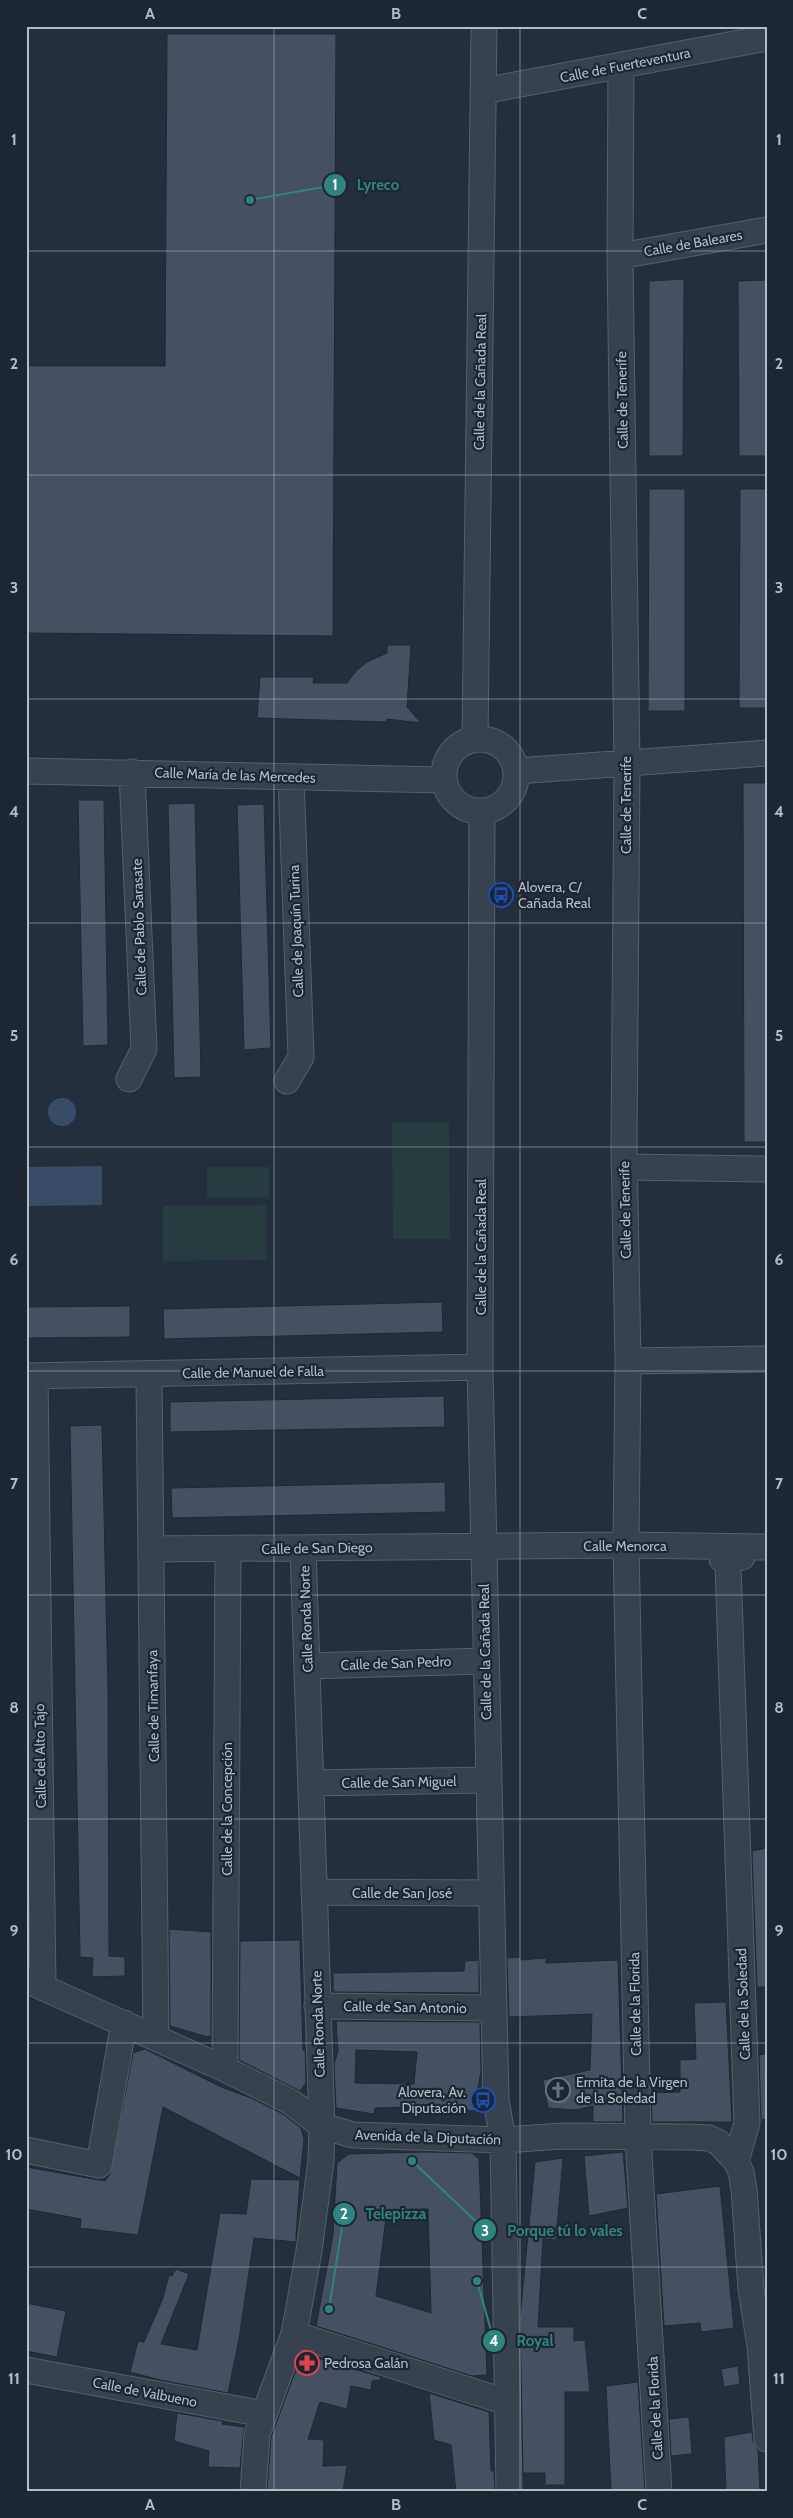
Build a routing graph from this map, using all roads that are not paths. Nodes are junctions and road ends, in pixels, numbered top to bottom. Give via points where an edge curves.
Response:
1 (484, 26) edge
2 (767, 38) edge
3 (621, 66) junction
4 (483, 91) junction
5 (767, 230) edge
6 (620, 256) junction
7 (475, 739) junction
8 (767, 753) edge
9 (626, 763) junction
10 (26, 771) edge
11 (516, 771) junction
12 (132, 772) junction
13 (291, 776) junction
14 (444, 780) junction
15 (482, 811) junction
16 (129, 1079) dead end
17 (287, 1081) dead end
18 (624, 1167) junction
19 (767, 1169) edge
20 (767, 1359) edge
21 (628, 1362) junction
22 (480, 1367) junction
23 (148, 1375) junction
24 (30, 1376) edge
25 (483, 1546) junction
26 (626, 1546) junction
27 (767, 1547) edge
28 (228, 1548) junction
29 (304, 1548) junction
30 (152, 1549) junction
31 (728, 1553) junction
32 (486, 1661) junction
33 (307, 1666) junction
34 (488, 1780) junction
35 (310, 1783) junction
36 (314, 1892) junction
37 (491, 1893) junction
38 (34, 1983) edge
39 (317, 2006) junction
40 (493, 2008) junction
41 (124, 2023) junction
42 (156, 2038) junction
43 (225, 2069) junction
44 (322, 2126) junction
45 (638, 2137) junction
46 (503, 2140) junction
47 (26, 2150) edge
48 (736, 2161) junction
49 (294, 2334) junction
50 (26, 2370) edge
51 (506, 2402) junction
52 (264, 2414) junction
53 (767, 2439) edge
54 (253, 2492) edge
55 (509, 2492) edge
56 (659, 2492) edge

1 - 4 street, Calle de la Cañada Real
2 - 3 street, Calle de Fuerteventura
3 - 4 street, Calle de Fuerteventura
3 - 6 street, Calle de Tenerife
4 - 7 street, Calle de la Cañada Real
5 - 6 street, Calle de Baleares
6 - 9 street, Calle de Tenerife
7 - 11 street via 494,741 509,753
7 - 14 street via 451,753 445,766
8 - 9 street
9 - 11 street
9 - 18 street, Calle de Tenerife
10 - 12 street, Calle María de las Mercedes
11 - 15 street via 508,798 496,807
12 - 13 street, Calle María de las Mercedes
12 - 16 street, Calle de Pablo Sarasate via 144,1049
13 - 14 street, Calle María de las Mercedes
13 - 17 street, Calle de Joaquín Turina via 301,1058
14 - 15 street via 450,796 465,808
15 - 22 street, Calle de la Cañada Real
18 - 19 street
18 - 21 street, Calle de Tenerife
20 - 21 street
21 - 26 street, Calle de Tenerife
22 - 23 street, Calle de Manuel de Falla
22 - 25 street, Calle de la Cañada Real
23 - 24 street, Calle de Manuel de Falla
23 - 30 street, Calle de Timanfaya
24 - 38 street, Calle del Alto Tajo
25 - 26 street, Calle Menorca
25 - 29 street, Calle de San Diego
25 - 32 street, Calle de la Cañada Real
26 - 31 street, Calle Menorca
26 - 45 street, Calle de la Florida
27 - 31 street, Calle Menorca
28 - 29 street, Calle de San Diego
28 - 30 street, Calle de San Diego
28 - 43 street, Calle de la Concepción
29 - 33 street, Calle Ronda Norte
30 - 42 street, Calle de Timanfaya
31 - 48 street, Calle de la Soledad via 747,2123
32 - 33 street, Calle de San Pedro
32 - 34 street, Calle de la Cañada Real
33 - 35 street, Calle Ronda Norte
34 - 35 street, Calle de San Miguel
34 - 37 street, Calle de la Cañada Real
35 - 36 street, Calle Ronda Norte
36 - 37 street, Calle de San José
36 - 39 street, Calle Ronda Norte
37 - 40 street, Calle de la Cañada Real
38 - 41 street, Avenida de la Diputación
39 - 40 street, Calle de San Antonio
39 - 44 street, Calle Ronda Norte
40 - 46 street, Calle de la Cañada Real via 496,2108
41 - 42 street, Avenida de la Diputación
41 - 47 street via 98,2165
42 - 43 street, Avenida de la Diputación
43 - 44 street, Avenida de la Diputación via 291,2102
44 - 46 street, Avenida de la Diputación via 353,2135
44 - 49 street, Calle Ronda Norte via 321,2161 309,2252
45 - 46 street, Avenida de la Diputación via 563,2136
45 - 48 street, Avenida de la Diputación via 709,2138 726,2148
45 - 56 street, Calle de la Florida
46 - 51 street, Calle de la Cañada Real
48 - 53 street via 744,2189
49 - 51 street
49 - 52 street, Calle Ronda Norte
50 - 52 street, Calle de Valbueno
51 - 55 street, Calle de la Cañada Real
52 - 54 street, Calle Ronda Norte via 257,2434

